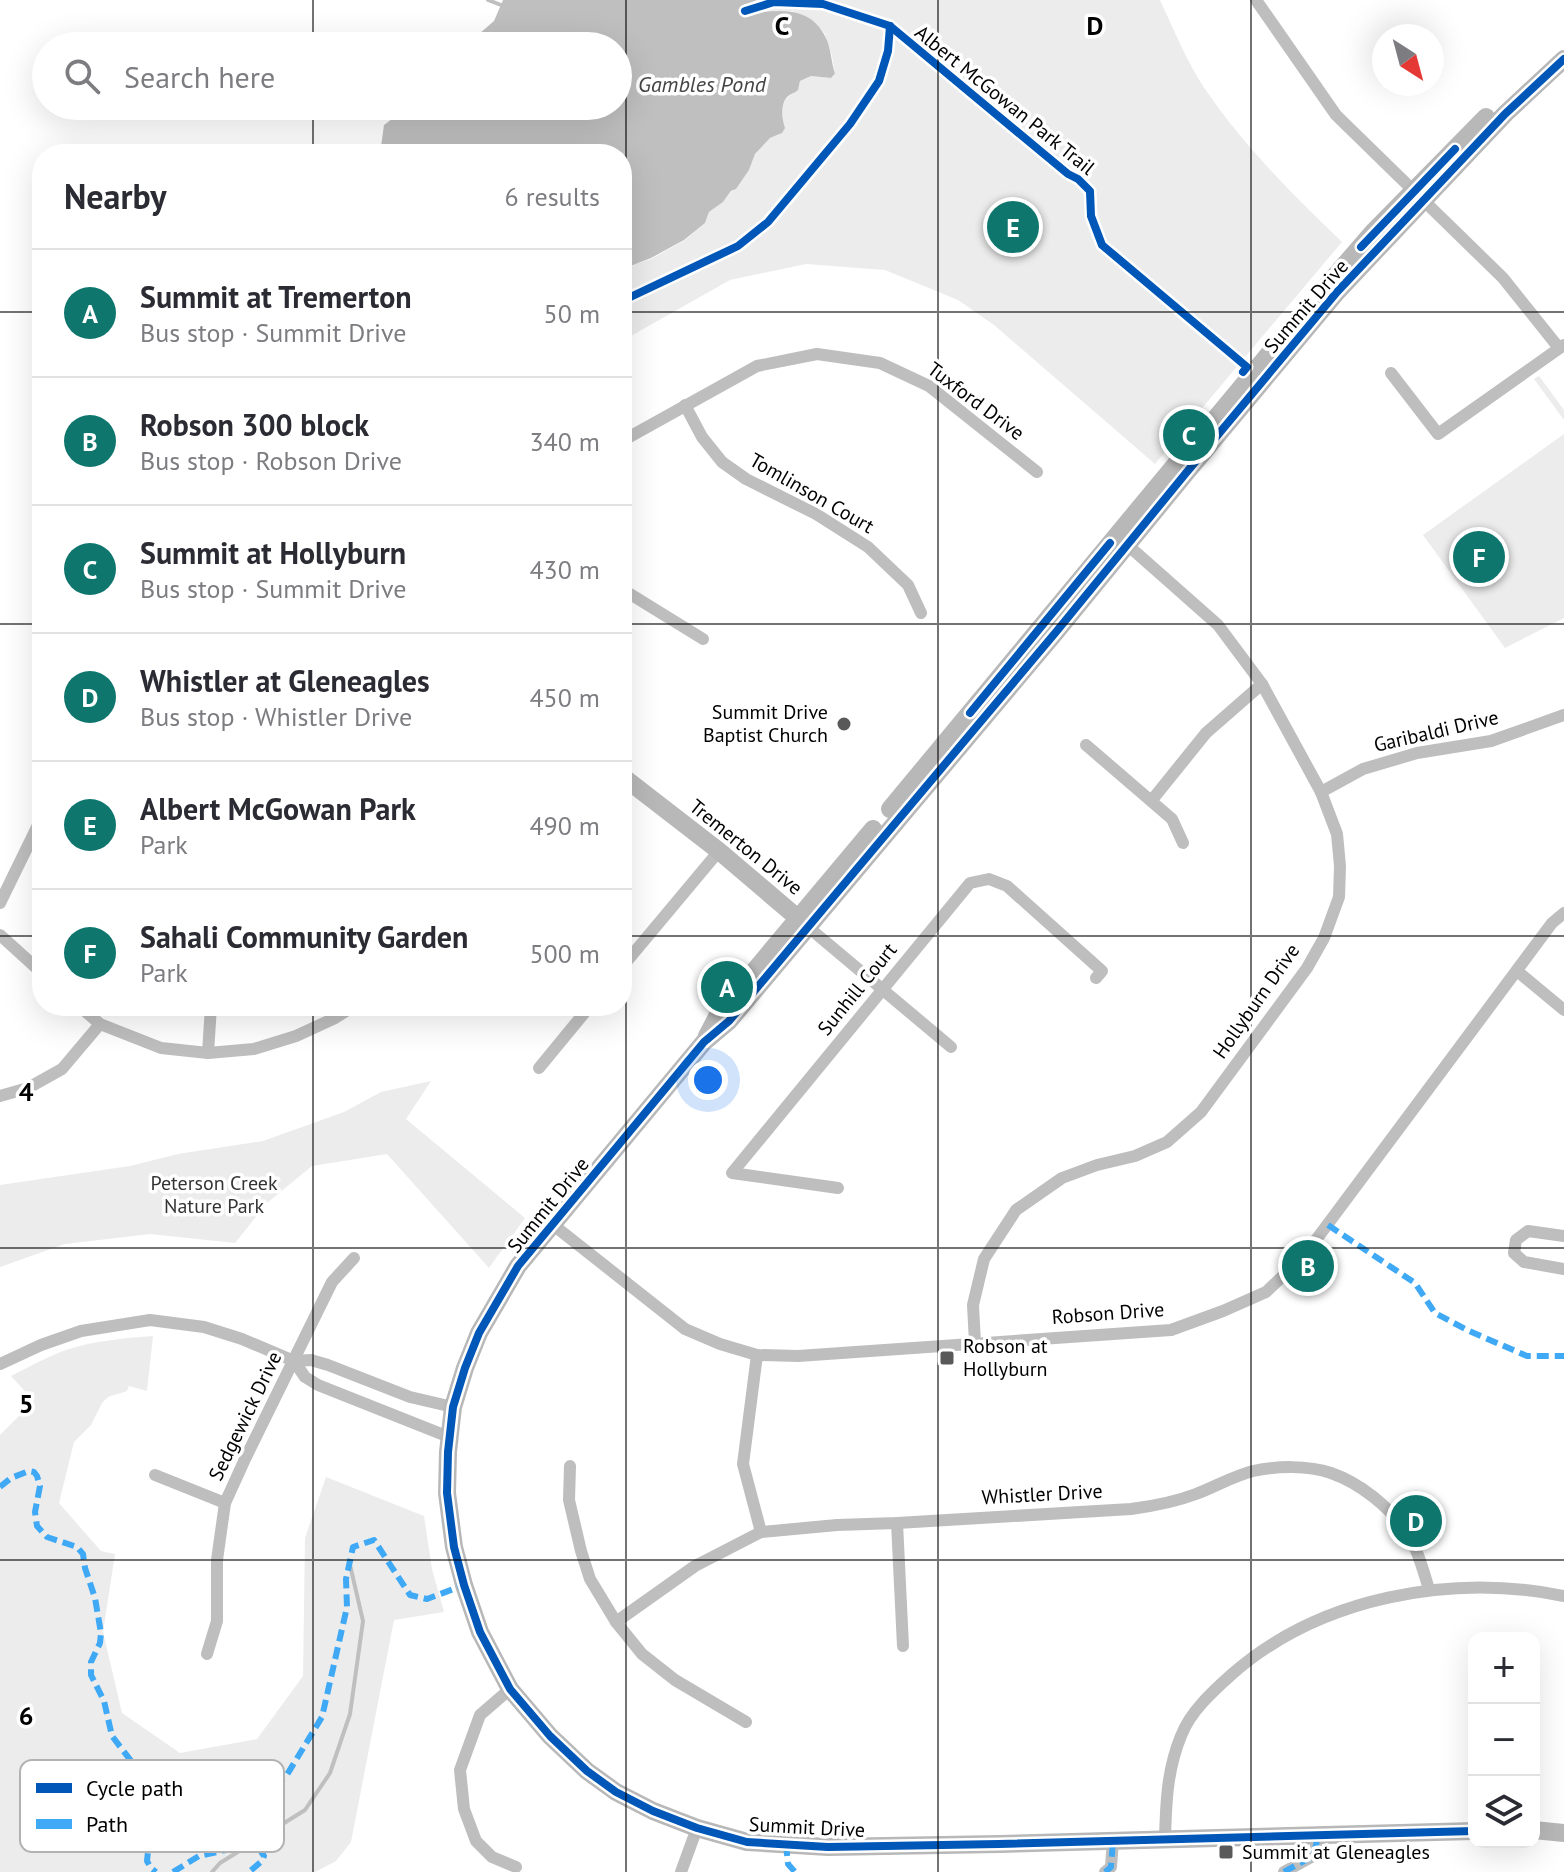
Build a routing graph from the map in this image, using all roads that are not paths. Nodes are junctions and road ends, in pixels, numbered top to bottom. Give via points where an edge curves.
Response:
1 (1256, 0) edge
2 (1564, 43) edge
3 (1564, 59) edge
4 (1418, 196) junction
5 (1561, 346) edge
6 (1391, 373) dead end
7 (685, 405) junction
8 (632, 435) edge
9 (1037, 472) dead end
10 (1122, 540) junction
11 (632, 595) edge
12 (921, 613) dead end
13 (703, 639) dead end
14 (1262, 684) junction
15 (1564, 715) edge
16 (1086, 745) dead end
17 (632, 784) edge
18 (1321, 792) junction
19 (1152, 800) junction
20 (32, 837) edge
21 (1183, 843) dead end
22 (719, 851) junction
23 (0, 903) edge
24 (1564, 913) edge
25 (803, 922) junction
26 (0, 935) edge
27 (632, 955) edge
28 (32, 964) edge
29 (1517, 971) junction
30 (1096, 978) dead end
31 (883, 989) junction
32 (1564, 1010) edge
33 (91, 1016) edge
34 (210, 1016) edge
35 (338, 1016) edge
36 (582, 1016) edge
37 (100, 1024) junction
38 (951, 1047) dead end
39 (208, 1053) junction
40 (539, 1068) dead end
41 (0, 1096) edge
42 (838, 1188) dead end
43 (552, 1224) junction
44 (1564, 1236) edge
45 (354, 1258) dead end
46 (1564, 1269) edge
47 (975, 1343) junction
48 (757, 1355) junction
49 (294, 1361) junction
50 (0, 1364) edge
51 (453, 1407) junction
52 (449, 1437) junction
53 (570, 1466) dead end
54 (155, 1475) dead end
55 (225, 1503) junction
56 (897, 1523) junction
57 (761, 1532) junction
58 (1429, 1589) junction
59 (1564, 1596) edge
60 (616, 1622) junction
61 (903, 1646) dead end
62 (207, 1654) dead end
63 (510, 1689) junction
64 (746, 1722) dead end
65 (697, 1828) junction
66 (1468, 1831) edge
67 (1540, 1831) edge
68 (1564, 1833) edge
69 (1319, 1834) junction
70 (1165, 1838) junction
71 (1113, 1840) junction
72 (516, 1867) dead end
73 (681, 1872) edge
74 (1105, 1872) edge
75 (1284, 1872) edge

1 - 4 street via 1336,115
2 - 4 main road, Summit Drive via 1502,101
3 - 4 main road, Summit Drive
4 - 5 street via 1503,278
4 - 10 main road, Summit Drive
5 - 6 street via 1438,434
7 - 8 street, Tuxford Drive
7 - 9 street, Tuxford Drive via 757,366 817,354 880,363 929,386
7 - 12 street, Tomlinson Court via 722,462 868,547 908,585
10 - 14 street, Hollyburn Drive via 1218,625
10 - 25 main road, Summit Drive via 1056,632
11 - 13 street
14 - 18 street, Hollyburn Drive
14 - 19 street via 1206,733
15 - 18 street, Garibaldi Drive via 1491,741 1417,753 1363,769
16 - 19 street
17 - 22 main road, Tremerton Drive
18 - 47 street, Hollyburn Drive via 1337,834 1339,897 1307,968 1201,1112 1167,1142 1062,1178 1016,1210 984,1259 973,1305
19 - 21 street via 1172,819
20 - 23 street
22 - 25 main road, Tremerton Drive
22 - 27 street
24 - 29 street, Robson Drive
25 - 31 street, Tremerton Drive
25 - 43 main road, Summit Drive via 729,1021 704,1042
26 - 28 street
29 - 32 street
29 - 47 street, Robson Drive via 1304,1256 1266,1292 1171,1330
30 - 31 street, Sunhill Court via 1102,971 1007,886 989,879 970,883
31 - 38 street, Tremerton Drive
31 - 42 street, Sunhill Court via 732,1173
33 - 37 street
34 - 39 street
35 - 39 street via 254,1049
36 - 40 street
37 - 39 street via 161,1048
37 - 41 street via 62,1069
43 - 48 street, Robson Drive via 685,1329
43 - 51 main road, Summit Drive via 518,1266 479,1333
44 - 46 street via 1528,1231 1516,1240 1514,1253 1524,1262
45 - 49 street, Sedgewick Drive via 332,1282
47 - 48 street, Robson Drive
48 - 57 street via 743,1464
49 - 50 street via 204,1327 150,1320 81,1331
49 - 51 street via 311,1360 410,1397
49 - 52 street via 318,1385
49 - 55 street, Sedgewick Drive
51 - 52 main road, Summit Drive
52 - 63 main road, Summit Drive via 447,1493 454,1547 480,1632
53 - 60 street via 569,1500 581,1551 590,1579
54 - 55 street
55 - 62 street, Sedgewick Drive via 217,1560 217,1621
56 - 57 street, Whistler Drive
56 - 58 street, Whistler Drive via 1131,1509 1167,1504 1253,1471 1304,1468 1331,1473 1361,1488 1390,1511 1418,1554
56 - 61 street
57 - 60 street, Whistler Drive via 695,1566
58 - 59 street via 1501,1588
58 - 70 street via 1315,1622 1251,1658 1206,1697 1181,1734 1166,1788
60 - 64 street via 642,1654 675,1680
63 - 65 main road, Summit Drive via 587,1771 616,1792
63 - 72 street via 480,1715 460,1770 464,1809 476,1841 492,1857
65 - 71 main road, Summit Drive via 747,1842 828,1847
65 - 73 street
66 - 69 main road, Summit Drive
67 - 68 main road
69 - 70 main road, Summit Drive
69 - 75 street via 1313,1856
70 - 71 main road, Summit Drive
71 - 74 street via 1111,1867

